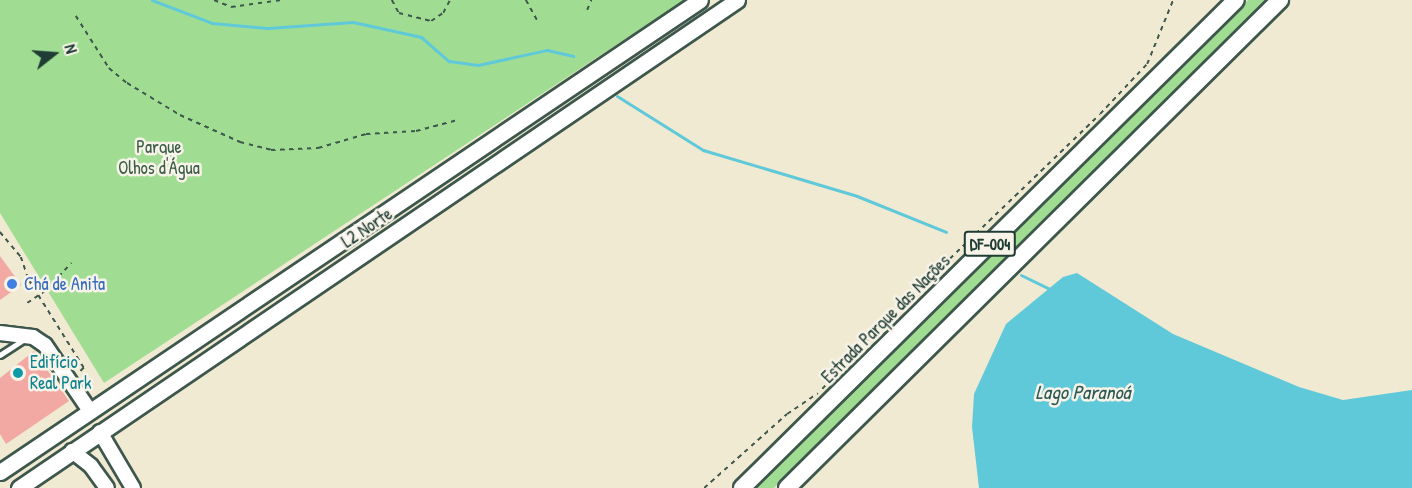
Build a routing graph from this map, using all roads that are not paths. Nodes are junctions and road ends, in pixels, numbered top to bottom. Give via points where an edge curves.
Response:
1 (700, 0) edge
2 (737, 0) edge
3 (1236, 0) edge
4 (1280, 0) edge
5 (1, 334) edge
6 (28, 337) junction
7 (0, 355) edge
8 (90, 411) junction
9 (100, 432) junction
10 (72, 451) junction
11 (2, 467) edge
12 (19, 488) edge
13 (106, 488) edge
14 (133, 488) edge
15 (742, 488) edge
16 (787, 488) edge

1 - 8 main road, L2 Norte
2 - 9 main road, L2 Norte
3 - 15 highway, Estrada Parque das Nações / DF-004
4 - 16 highway, DF-004
5 - 6 street
6 - 7 lane
6 - 8 street via 45,345
8 - 11 main road, L2 Norte
9 - 10 main road, L2 Norte
9 - 14 street
10 - 12 main road, L2 Norte
10 - 13 street via 91,466

